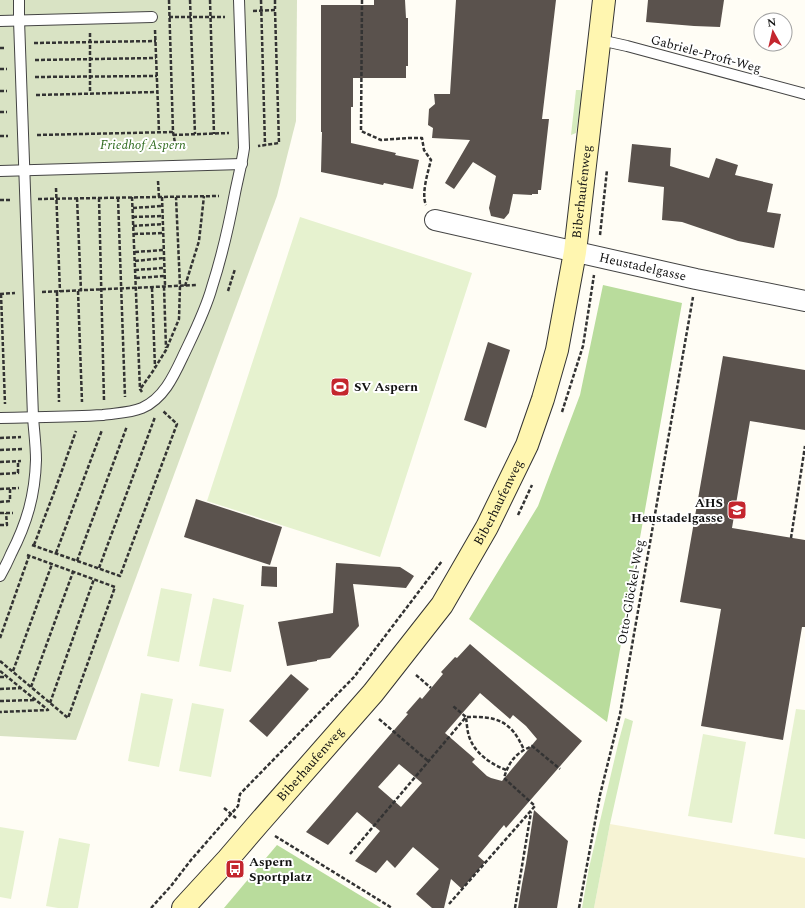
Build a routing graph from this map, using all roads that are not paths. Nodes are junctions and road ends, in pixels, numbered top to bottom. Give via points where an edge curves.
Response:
1 (19, 0) edge
2 (239, 0) edge
3 (604, 0) edge
4 (152, 17) dead end
5 (0, 20) edge
6 (19, 20) junction
7 (600, 40) junction
8 (805, 94) edge
9 (242, 164) junction
10 (0, 170) edge
11 (24, 170) junction
12 (435, 220) road end
13 (575, 252) junction
14 (805, 301) edge
15 (33, 417) junction
16 (3, 418) edge
17 (0, 576) edge
18 (183, 908) edge

1 - 6 lane
2 - 9 lane via 244,148
3 - 7 main road, Biberhaufenweg
4 - 6 lane
5 - 6 lane
6 - 11 lane
7 - 8 lane, Gabriele-Proft-Weg
7 - 13 main road, Biberhaufenweg
9 - 11 lane
9 - 15 lane via 212,288 196,328 163,392 149,404 126,413
10 - 11 lane
11 - 15 lane
12 - 13 street, Heustadelgasse
13 - 14 street, Heustadelgasse
13 - 18 main road, Biberhaufenweg via 557,350 527,446 487,527 442,605 373,693
15 - 16 lane
15 - 17 lane via 36,461 31,502 18,540

